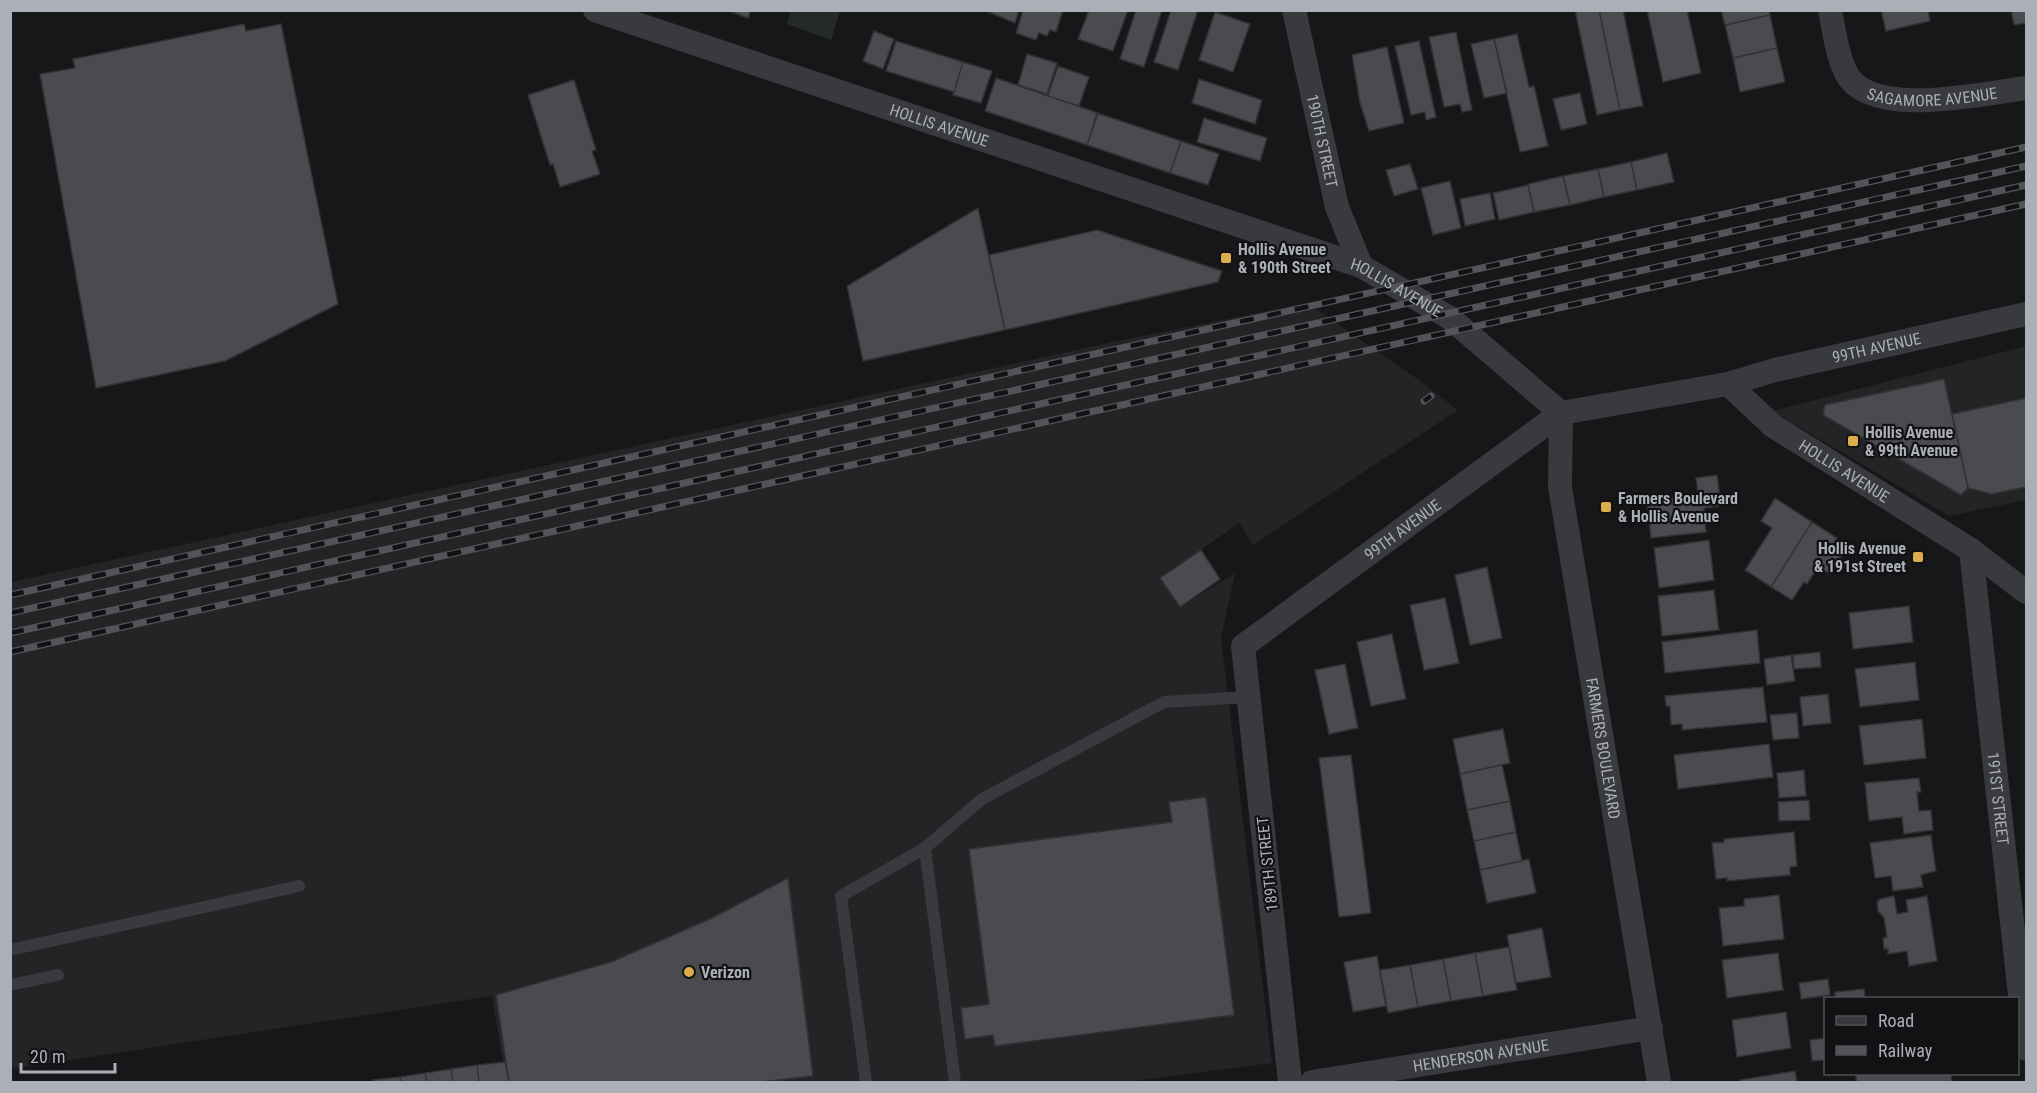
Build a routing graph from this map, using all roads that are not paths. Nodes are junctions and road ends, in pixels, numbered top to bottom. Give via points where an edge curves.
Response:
1 (595, 10) edge
2 (1294, 10) edge
3 (1830, 10) edge
4 (2026, 88) edge
5 (1361, 266) junction
6 (2026, 314) edge
7 (1728, 384) junction
8 (1562, 413) junction
9 (1971, 550) junction
10 (2026, 592) edge
11 (1243, 646) joint
12 (1249, 698) junction
13 (925, 848) junction
14 (299, 886) dead end
15 (10, 950) edge
16 (58, 975) dead end
17 (10, 985) edge
18 (1651, 1028) junction
19 (2026, 1049) edge
20 (866, 1083) edge
21 (955, 1083) edge
22 (1290, 1083) edge
23 (1312, 1083) edge
24 (1659, 1083) edge

1 - 5 street, HOLLIS AVENUE
2 - 5 street, 190TH STREET via 1337,207
3 - 4 street, SAGAMORE AVENUE via 1847,75 1866,91 1899,101
5 - 8 street, HOLLIS AVENUE via 1450,318
6 - 7 street, 99TH AVENUE
7 - 8 street
7 - 9 street, HOLLIS AVENUE via 1773,426
8 - 11 street, 99TH AVENUE
8 - 18 street, FARMERS BOULEVARD via 1560,487
9 - 10 street, HOLLIS AVENUE
9 - 19 street, 191ST STREET
11 - 12 street, 189TH STREET
12 - 13 lane via 1164,702 982,799
12 - 22 street, 189TH STREET
13 - 20 lane via 841,896
13 - 21 lane
14 - 15 lane
16 - 17 lane
18 - 23 street, HENDERSON AVENUE
18 - 24 street, FARMERS BOULEVARD

